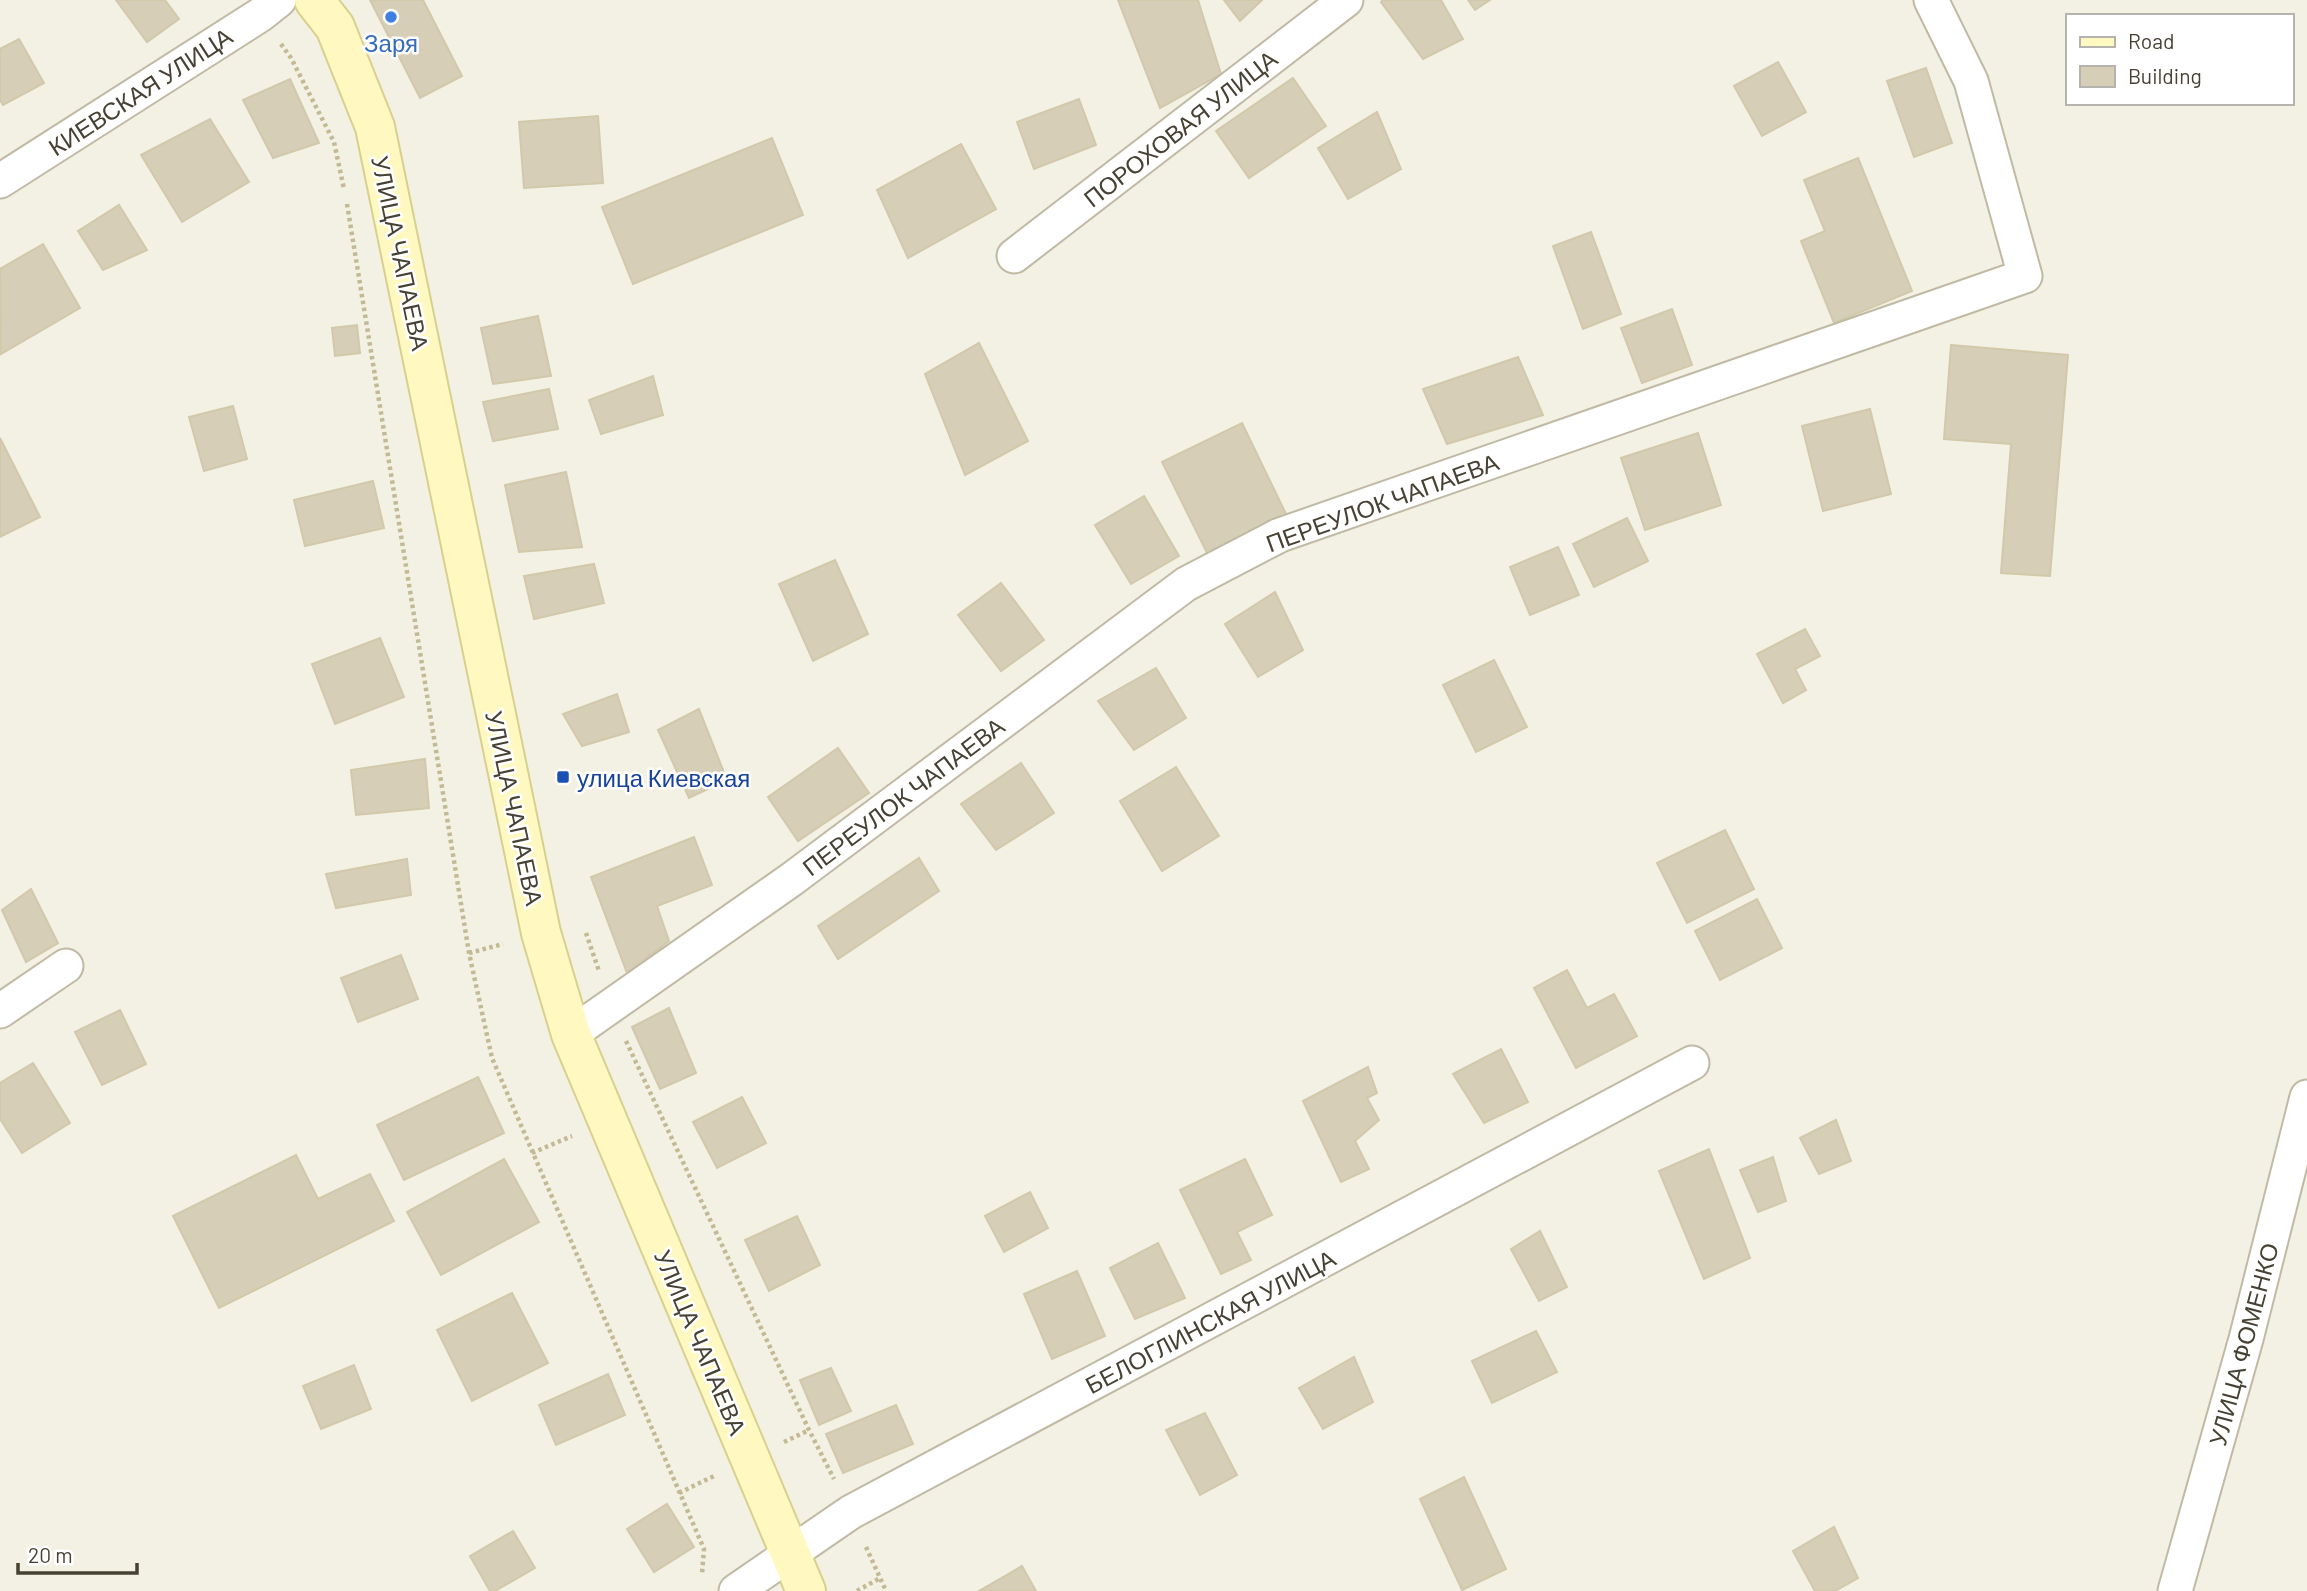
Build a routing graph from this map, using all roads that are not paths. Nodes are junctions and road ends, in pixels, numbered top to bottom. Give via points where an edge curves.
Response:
1 (314, 0) edge
2 (1346, 0) edge
3 (1931, 0) edge
4 (269, 7) edge
5 (0, 181) edge
6 (1014, 256) dead end
7 (66, 966) dead end
8 (0, 1011) edge
9 (570, 1034) junction
10 (1692, 1063) dead end
11 (2307, 1097) edge
12 (790, 1553) junction
13 (736, 1591) edge
14 (806, 1591) edge
15 (2175, 1591) edge

1 - 9 main road, УЛИЦА ЧАПАЕВА via 335,27 374,127 541,933
2 - 6 street, ПОРОХОВАЯ УЛИЦА
3 - 9 street, ПЕРЕУЛОК ЧАПАЕВА via 1971,81 2025,276 1268,541 1186,584 792,879
4 - 5 street, КИЕВСКАЯ УЛИЦА
7 - 8 street
9 - 12 main road, УЛИЦА ЧАПАЕВА
10 - 12 street, БЕЛОГЛИНСКАЯ УЛИЦА via 851,1512
11 - 15 street, УЛИЦА ФОМЕНКО via 2246,1339
12 - 13 street, БЕЛОГЛИНСКАЯ УЛИЦА
12 - 14 main road, УЛИЦА ЧАПАЕВА

